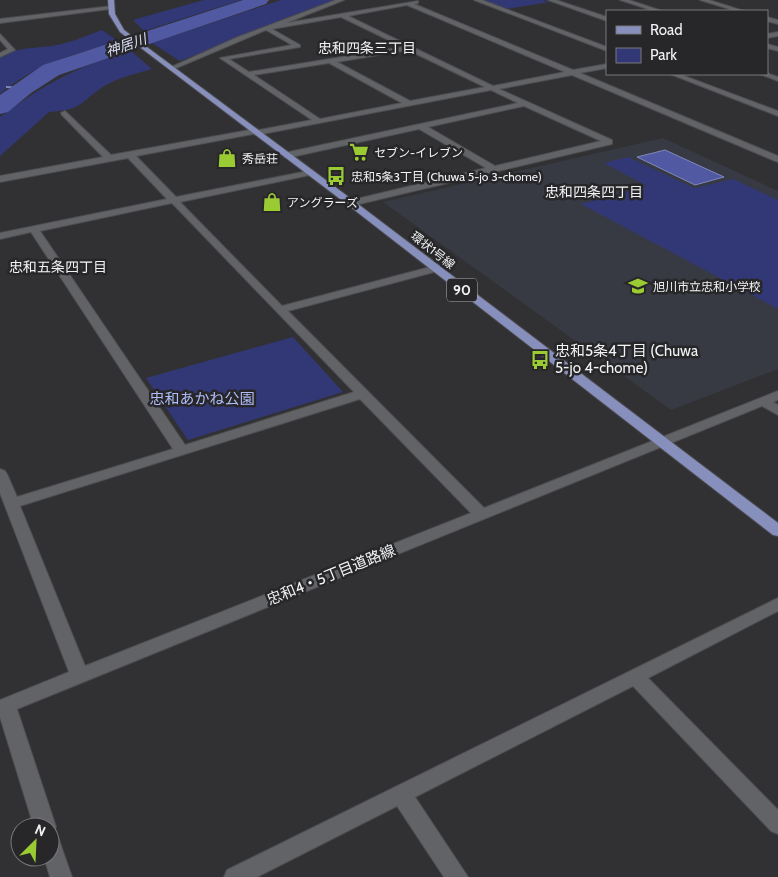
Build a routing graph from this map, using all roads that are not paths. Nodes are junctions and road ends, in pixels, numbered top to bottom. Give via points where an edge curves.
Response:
1 (341, 0) edge
2 (424, 0) edge
3 (477, 0) edge
4 (551, 0) edge
5 (623, 0) edge
6 (703, 0) edge
7 (407, 3) junction
8 (111, 4) edge
9 (655, 10) edge
10 (738, 10) edge
11 (342, 15) junction
12 (4, 19) edge
13 (606, 19) edge
14 (266, 28) junction
15 (0, 36) edge
16 (408, 48) junction
17 (606, 49) edge
18 (0, 55) edge
19 (331, 60) junction
20 (606, 66) edge
21 (172, 68) junction
22 (572, 73) junction
23 (248, 74) junction
24 (676, 75) edge
25 (766, 75) edge
26 (778, 79) edge
27 (491, 88) junction
28 (409, 104) junction
29 (525, 104) junction
30 (65, 113) dead end
31 (778, 114) edge
32 (318, 121) junction
33 (420, 126) junction
34 (256, 132) junction
35 (778, 147) edge
36 (760, 151) junction
37 (129, 154) junction
38 (286, 154) junction
39 (109, 158) junction
40 (778, 159) edge
41 (495, 170) junction
42 (310, 172) junction
43 (0, 179) edge
44 (174, 200) junction
45 (351, 203) junction
46 (34, 229) junction
47 (0, 236) edge
48 (434, 269) junction
49 (280, 310) junction
50 (362, 394) junction
51 (778, 395) edge
52 (763, 401) junction
53 (778, 411) edge
54 (662, 443) junction
55 (181, 450) junction
56 (0, 474) edge
57 (12, 504) junction
58 (482, 515) junction
59 (778, 531) edge
60 (778, 604) edge
61 (80, 676) junction
62 (635, 676) junction
63 (3, 707) edge
64 (401, 794) junction
65 (42, 817) edge
66 (778, 824) edge
67 (235, 877) edge
68 (457, 877) edge

1 - 14 street
2 - 7 street
3 - 17 street
4 - 13 street
5 - 9 street
6 - 10 street
7 - 11 street
7 - 22 street
8 - 12 street
8 - 21 main road, 環状1号線 / 90 via 116,23 122,31
11 - 14 street
11 - 16 street
14 - 21 street
14 - 23 street via 298,46 223,58
15 - 18 street via 12,50
16 - 19 street
16 - 27 street
19 - 23 street
19 - 28 street
20 - 22 street
21 - 34 main road, 環状1号線 / 90
22 - 27 street
22 - 36 street
23 - 32 street
24 - 31 street
25 - 26 street
27 - 28 street
27 - 29 street
28 - 32 street
29 - 33 street
29 - 41 street via 610,142
30 - 39 street
32 - 34 street
33 - 38 street
33 - 41 street
34 - 37 street
34 - 38 main road, 環状1号線 / 90
35 - 36 street
36 - 40 street
37 - 39 street
37 - 44 street
38 - 42 main road, 環状1号線 / 90
39 - 43 street
41 - 45 street
42 - 44 street
42 - 45 main road, 環状1号線 / 90
44 - 46 street
44 - 49 street
45 - 48 main road, 環状1号線 / 90
46 - 47 street
46 - 55 street
48 - 49 street
48 - 54 main road, 環状1号線 / 90
49 - 50 street
50 - 55 street
50 - 58 street
51 - 52 street, 忠和4・5丁目道路線
52 - 53 street
52 - 54 street, 忠和4・5丁目道路線
54 - 58 street, 忠和4・5丁目道路線
54 - 59 main road, 環状1号線 / 90
55 - 57 street
56 - 57 street
57 - 61 street
58 - 61 street, 忠和4・5丁目道路線
60 - 62 street
61 - 63 street, 忠和4・5丁目道路線
62 - 64 street
62 - 66 street
63 - 65 street
64 - 67 street
64 - 68 street

